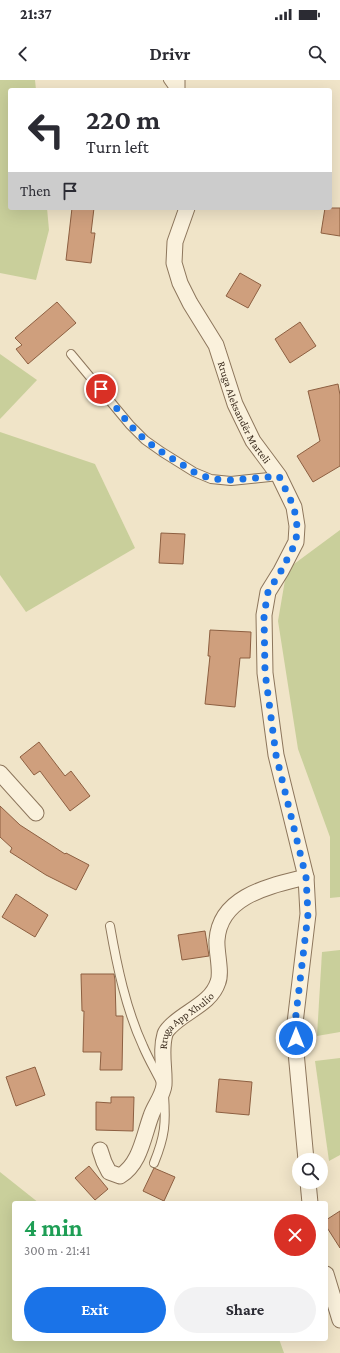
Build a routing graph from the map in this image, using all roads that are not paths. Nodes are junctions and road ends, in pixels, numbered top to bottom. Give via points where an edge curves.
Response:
1 (168, 80) edge
2 (174, 88) edge
3 (185, 210) edge
4 (71, 354) dead end
5 (279, 476) junction
6 (0, 773) edge
7 (36, 813) dead end
8 (306, 877) junction
9 (110, 926) dead end
10 (164, 1087) junction
11 (100, 1150) dead end
12 (305, 1153) edge
13 (154, 1163) dead end
14 (309, 1189) edge
15 (310, 1201) edge
16 (328, 1281) edge
17 (340, 1320) edge

1 - 2 lane
3 - 5 street, Rruga Aleksandër Marteli via 175,242 174,263 180,283 216,345 235,404 253,442
4 - 5 lane via 145,440 194,472 211,479 231,480
5 - 8 street, Rruga Aleksandër Marteli via 294,507 296,542 268,592 264,615 265,672 276,755
6 - 7 street
8 - 10 street, Rruga App Xhulio via 270,886 245,896 231,907 220,923 217,940 219,981 213,993 165,1032
8 - 12 street, Rruga Aleksandër Marteli via 308,914 295,1023
9 - 10 lane via 127,1001 143,1046
10 - 11 street, Rruga App Xhulio via 151,1115 139,1153 128,1171 120,1176 110,1172
10 - 13 lane via 165,1130
14 - 15 street
16 - 17 street

